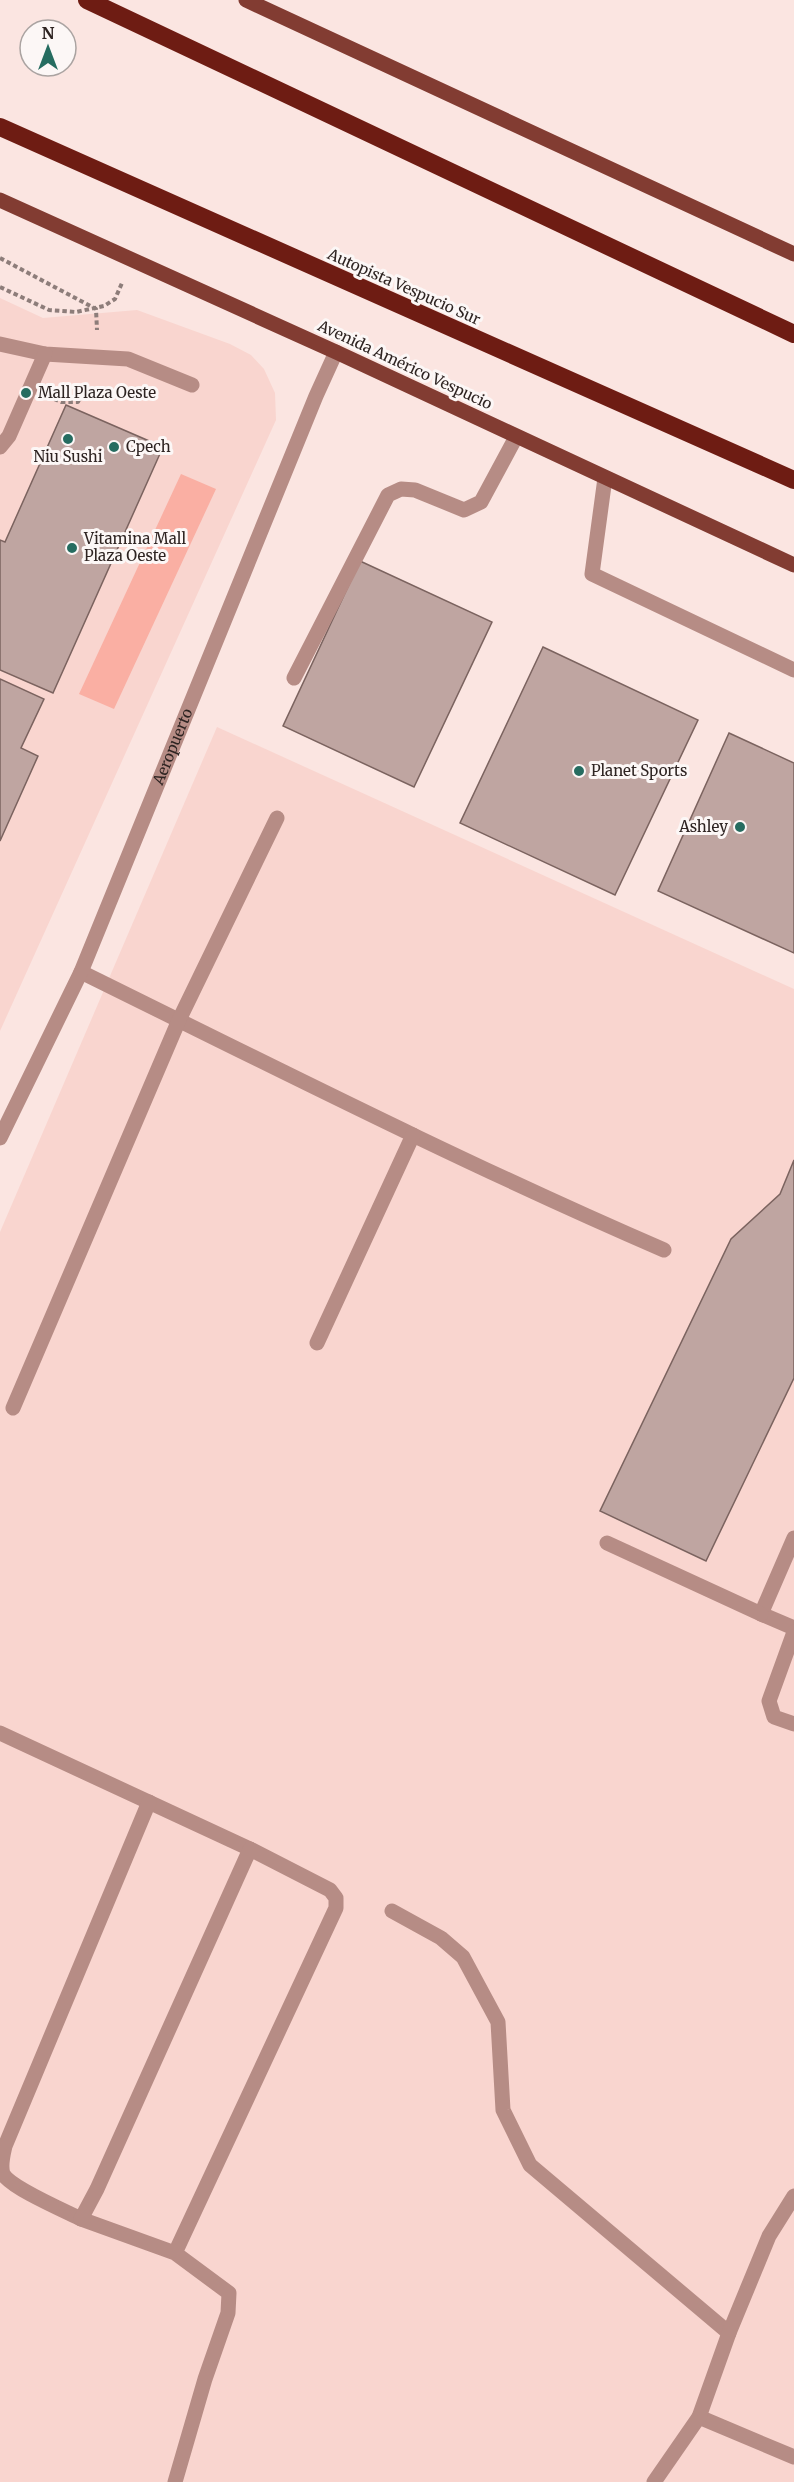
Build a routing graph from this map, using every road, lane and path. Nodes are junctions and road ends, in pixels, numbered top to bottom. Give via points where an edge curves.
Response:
1 (87, 0) edge
2 (246, 0) edge
3 (0, 127) edge
4 (0, 200) edge
5 (794, 254) edge
6 (132, 260) junction
7 (0, 287) edge
8 (794, 334) edge
9 (0, 344) edge
10 (336, 352) junction
11 (45, 354) junction
12 (192, 385) dead end
13 (516, 437) junction
14 (0, 447) edge
15 (757, 463) junction
16 (605, 478) junction
17 (794, 480) edge
18 (794, 486) edge
19 (794, 565) edge
20 (791, 664) edge
21 (294, 678) dead end
22 (277, 818) dead end
23 (81, 972) junction
24 (179, 1020) junction
25 (413, 1135) junction
26 (0, 1138) edge
27 (664, 1250) dead end
28 (317, 1343) dead end
29 (14, 1408) dead end
30 (793, 1541) edge
31 (607, 1544) dead end
32 (761, 1614) junction
33 (794, 1630) edge
34 (794, 1724) edge
35 (0, 1733) edge
36 (149, 1802) junction
37 (250, 1849) junction
38 (392, 1911) dead end
39 (794, 2196) edge
40 (81, 2219) junction
41 (175, 2253) junction
42 (729, 2333) junction
43 (699, 2417) junction
44 (794, 2457) edge
45 (175, 2482) edge
46 (654, 2482) edge

1 - 8 highway
2 - 5 main road
3 - 15 highway, Autopista Vespucio Sur
4 - 6 main road, Avenida Américo Vespucio
6 - 7 path via 115,299 96,309 49,310
6 - 10 main road, Avenida Américo Vespucio
9 - 11 street
10 - 13 main road, Avenida Américo Vespucio
10 - 23 street, Aeropuerto
11 - 12 street via 128,359
11 - 14 street via 9,436
13 - 16 main road, Avenida Américo Vespucio
13 - 21 street via 481,502 464,510 416,490 401,489 388,495
15 - 17 highway, Autopista Vespucio Sur
15 - 18 highway
16 - 19 main road, Avenida Américo Vespucio
16 - 20 street via 592,574
22 - 24 street
23 - 24 street
23 - 26 street, Aeropuerto
24 - 25 street
24 - 29 street
25 - 27 street
25 - 28 street
30 - 32 street
31 - 32 street
32 - 33 street
33 - 34 street via 769,1701 774,1717
35 - 36 street
36 - 37 street
36 - 40 street via 5,2146 1,2165 13,2184
37 - 40 street
37 - 41 street via 330,1890 336,1898 336,1908
38 - 42 street via 441,1938 468,1966 498,2022 503,2110 530,2165
39 - 42 street via 769,2236
40 - 41 street
41 - 45 street via 229,2293 228,2313
42 - 43 street
43 - 44 street
43 - 46 street

